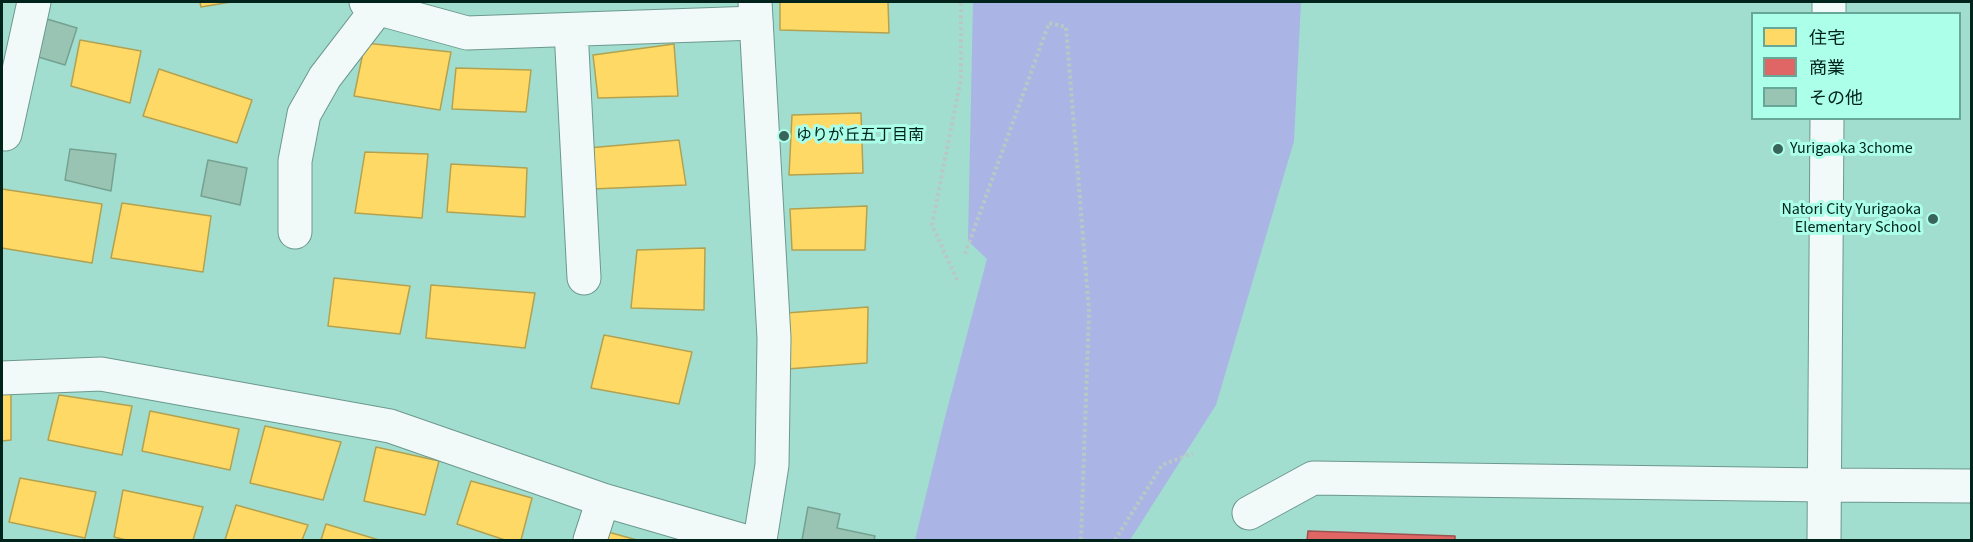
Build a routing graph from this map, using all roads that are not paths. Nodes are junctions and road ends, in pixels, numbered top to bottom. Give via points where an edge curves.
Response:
1 (34, 2) edge
2 (372, 5) edge
3 (755, 12) edge
4 (571, 30) junction
5 (1827, 120) edge
6 (5, 134) dead end
7 (295, 232) dead end
8 (584, 278) dead end
9 (2, 378) edge
10 (1824, 485) junction
11 (1971, 486) edge
12 (603, 500) junction
13 (1249, 513) dead end
14 (590, 540) edge
15 (741, 540) edge
16 (760, 540) edge
17 (1824, 540) edge

1 - 6 street
2 - 4 street via 467,33
2 - 7 street via 304,114 295,161
3 - 4 street
3 - 16 street via 774,338 772,465
4 - 8 street
5 - 10 street
9 - 12 street via 101,374 390,426
10 - 11 street
10 - 13 street via 1313,478
10 - 17 street
12 - 14 street
12 - 15 street

